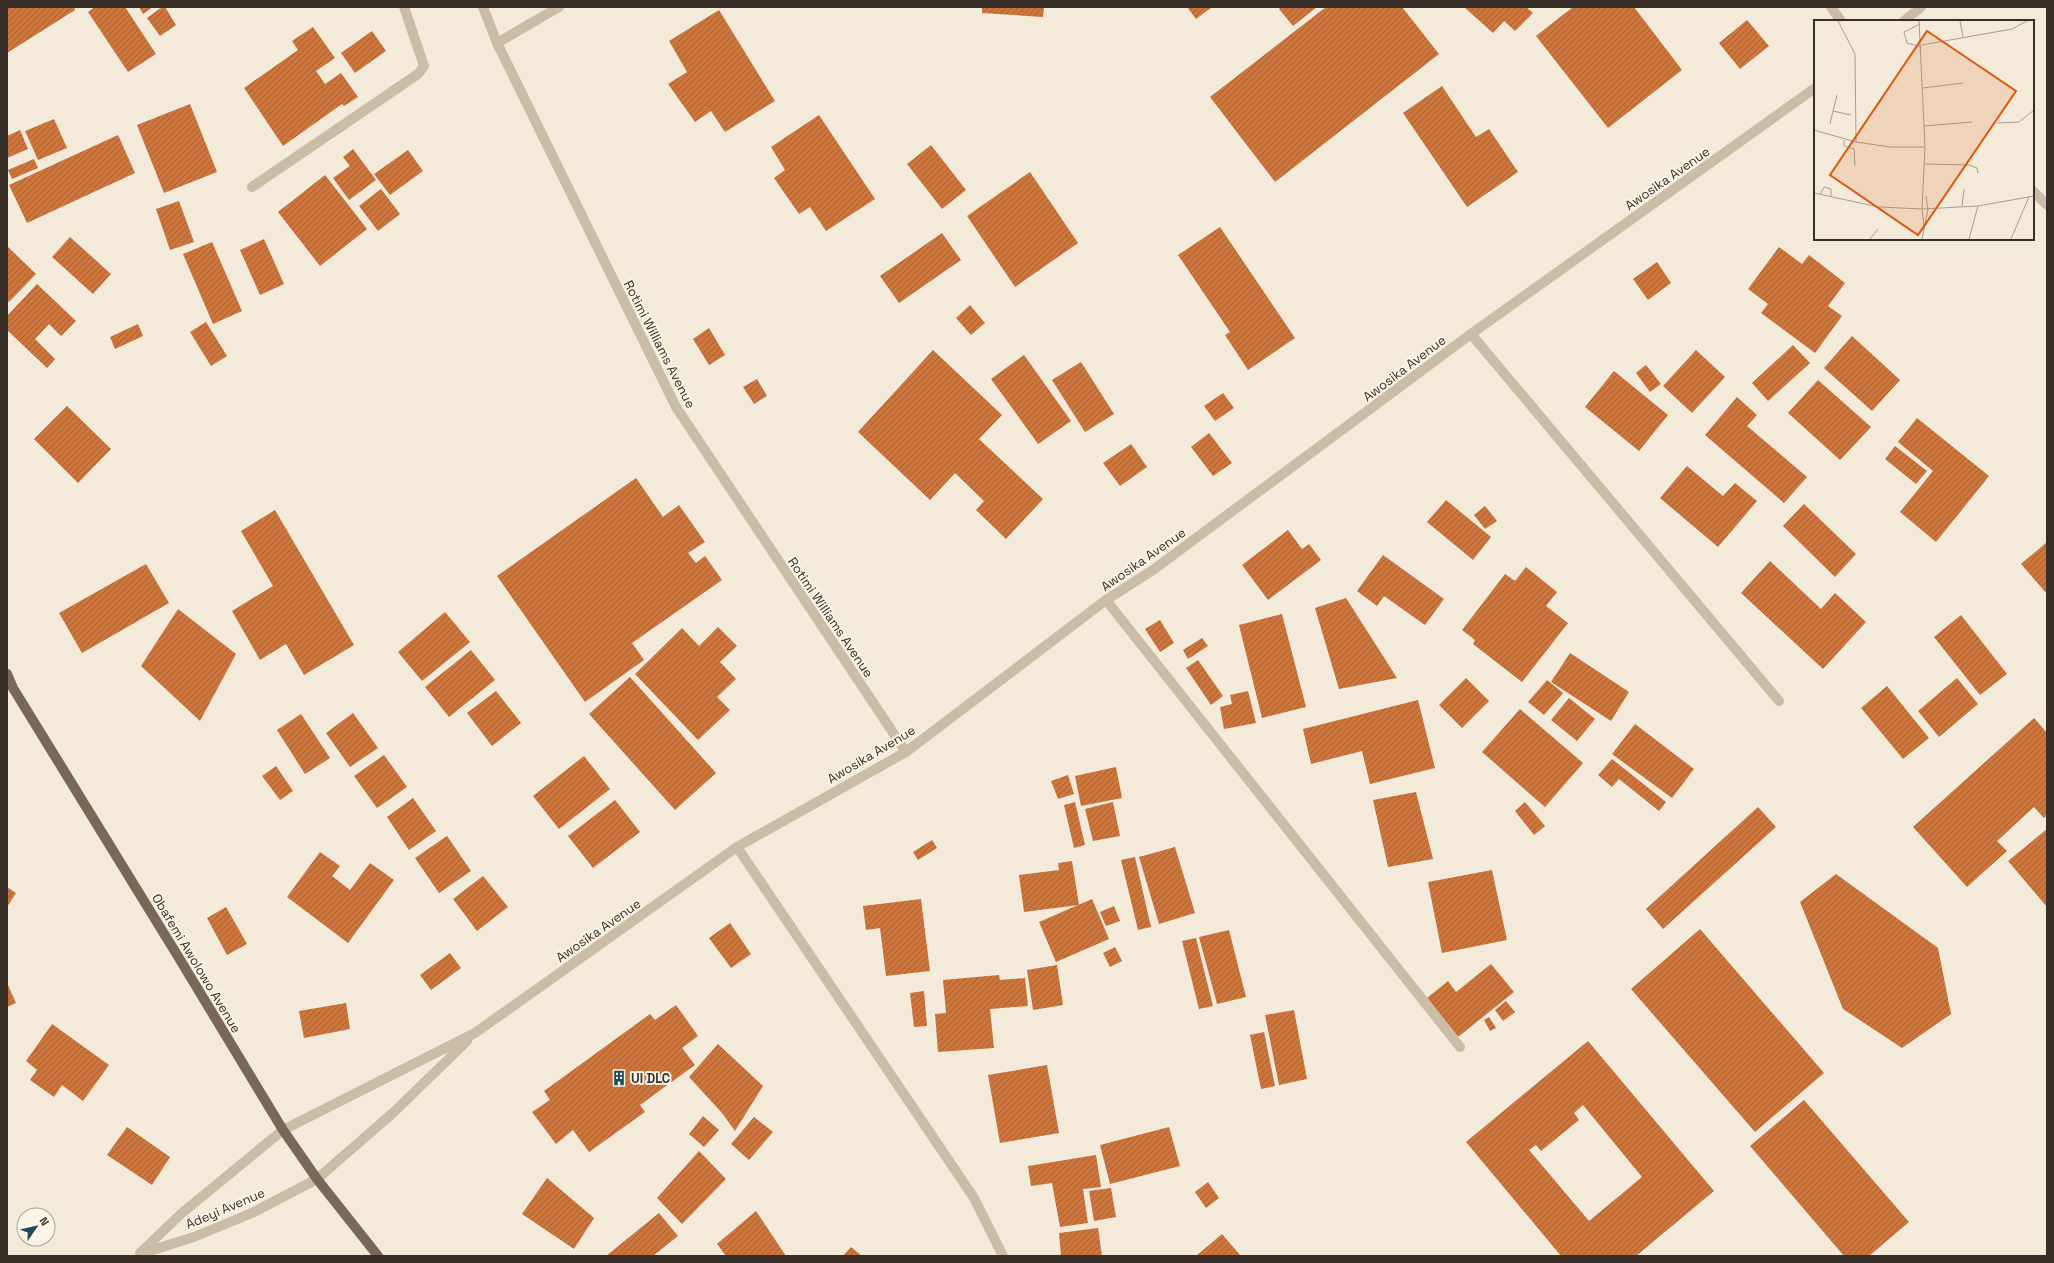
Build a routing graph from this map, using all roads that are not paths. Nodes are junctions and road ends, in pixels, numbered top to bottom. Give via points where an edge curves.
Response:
1 (404, 7) edge
2 (483, 7) edge
3 (559, 7) edge
4 (1831, 7) edge
5 (1921, 7) edge
6 (1840, 20) edge
7 (1905, 20) edge
8 (497, 43) junction
9 (1814, 89) edge
10 (252, 187) dead end
11 (2034, 192) edge
12 (2047, 205) edge
13 (1471, 334) junction
14 (1106, 600) junction
15 (7, 674) edge
16 (1780, 701) dead end
17 (906, 752) junction
18 (737, 848) junction
19 (475, 1033) junction
20 (1460, 1047) dead end
21 (283, 1130) junction
22 (317, 1179) junction
23 (138, 1255) edge
24 (378, 1256) edge
25 (1003, 1256) edge

1 - 10 street via 424,66 418,74
2 - 8 street, Rotimi Williams Avenue
3 - 8 street
4 - 6 street
5 - 7 street
8 - 17 street, Rotimi Williams Avenue via 676,407
9 - 13 street, Awosika Avenue
11 - 12 street
13 - 14 street, Awosika Avenue via 1177,552
13 - 16 street
14 - 17 street, Awosika Avenue
14 - 20 street
15 - 21 main road, Obafemi Awolowo Avenue
17 - 18 street, Awosika Avenue
18 - 19 street, Awosika Avenue
18 - 25 street via 974,1198
19 - 21 street, Awosika Avenue
19 - 22 street, Awosika Avenue via 394,1112
21 - 22 main road, Obafemi Awolowo Avenue
21 - 23 street, Adeyi Avenue via 182,1213
22 - 23 street, Adeyi Avenue via 252,1213 194,1237
22 - 24 main road, Obafemi Awolowo Avenue

